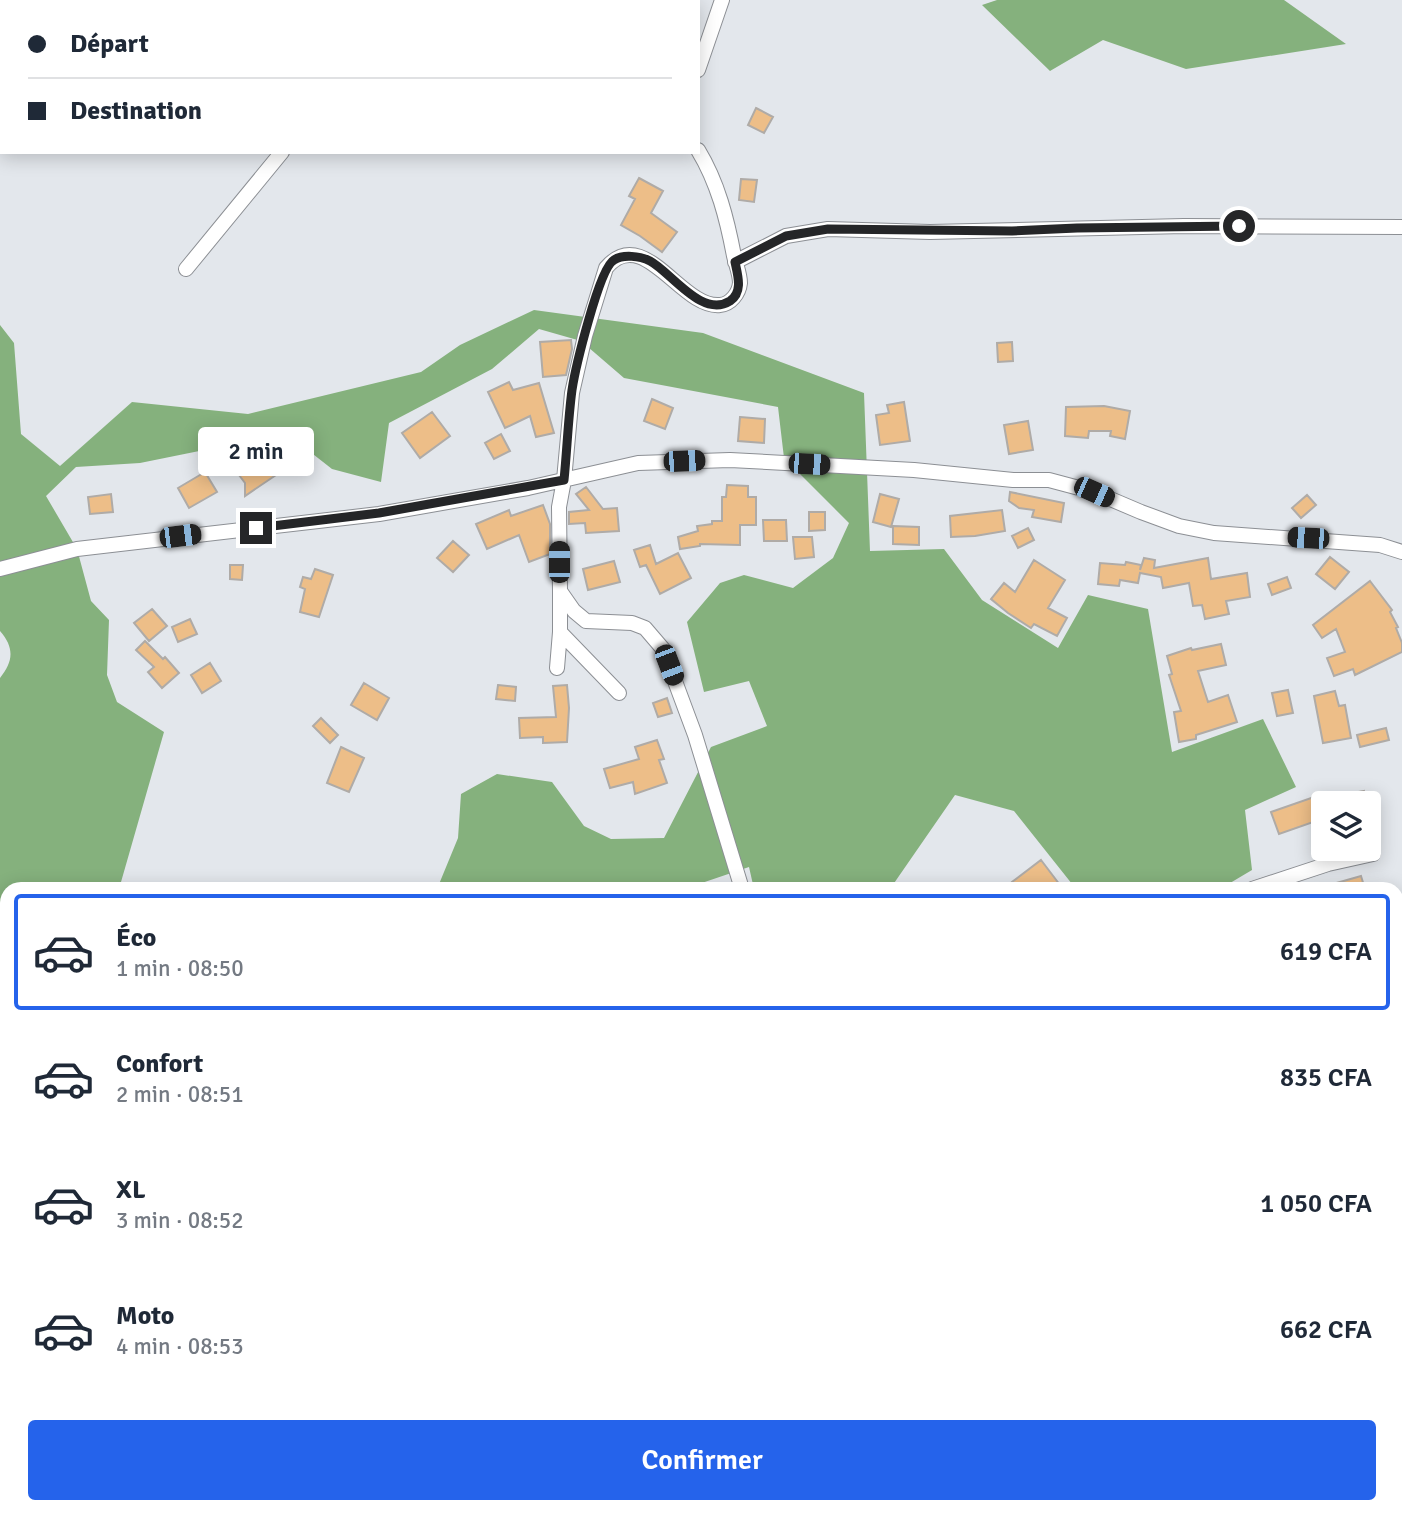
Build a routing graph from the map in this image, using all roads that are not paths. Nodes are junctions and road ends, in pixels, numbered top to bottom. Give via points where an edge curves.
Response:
1 (723, 0) edge
2 (700, 64) edge
3 (280, 154) edge
4 (700, 154) edge
5 (1402, 227) edge
6 (735, 262) junction
7 (186, 269) dead end
8 (564, 480) junction
9 (1402, 552) edge
10 (0, 569) edge
11 (560, 591) junction
12 (560, 632) junction
13 (556, 668) dead end
14 (620, 693) dead end
15 (1342, 861) edge
16 (740, 882) edge
17 (1273, 882) edge

1 - 2 street
3 - 7 street
4 - 6 street via 721,197
5 - 6 street via 828,229 786,236
6 - 8 street via 740,282 737,292 721,305 703,302 647,260 628,256 613,260 606,268 575,373
8 - 9 street via 638,463 730,460 1049,480 1094,492 1179,526 1214,533 1380,545
8 - 10 street via 379,513 78,549
8 - 11 street via 559,508
11 - 12 street
11 - 16 street via 586,621 639,625 663,649
12 - 13 street
12 - 14 street
15 - 17 street

